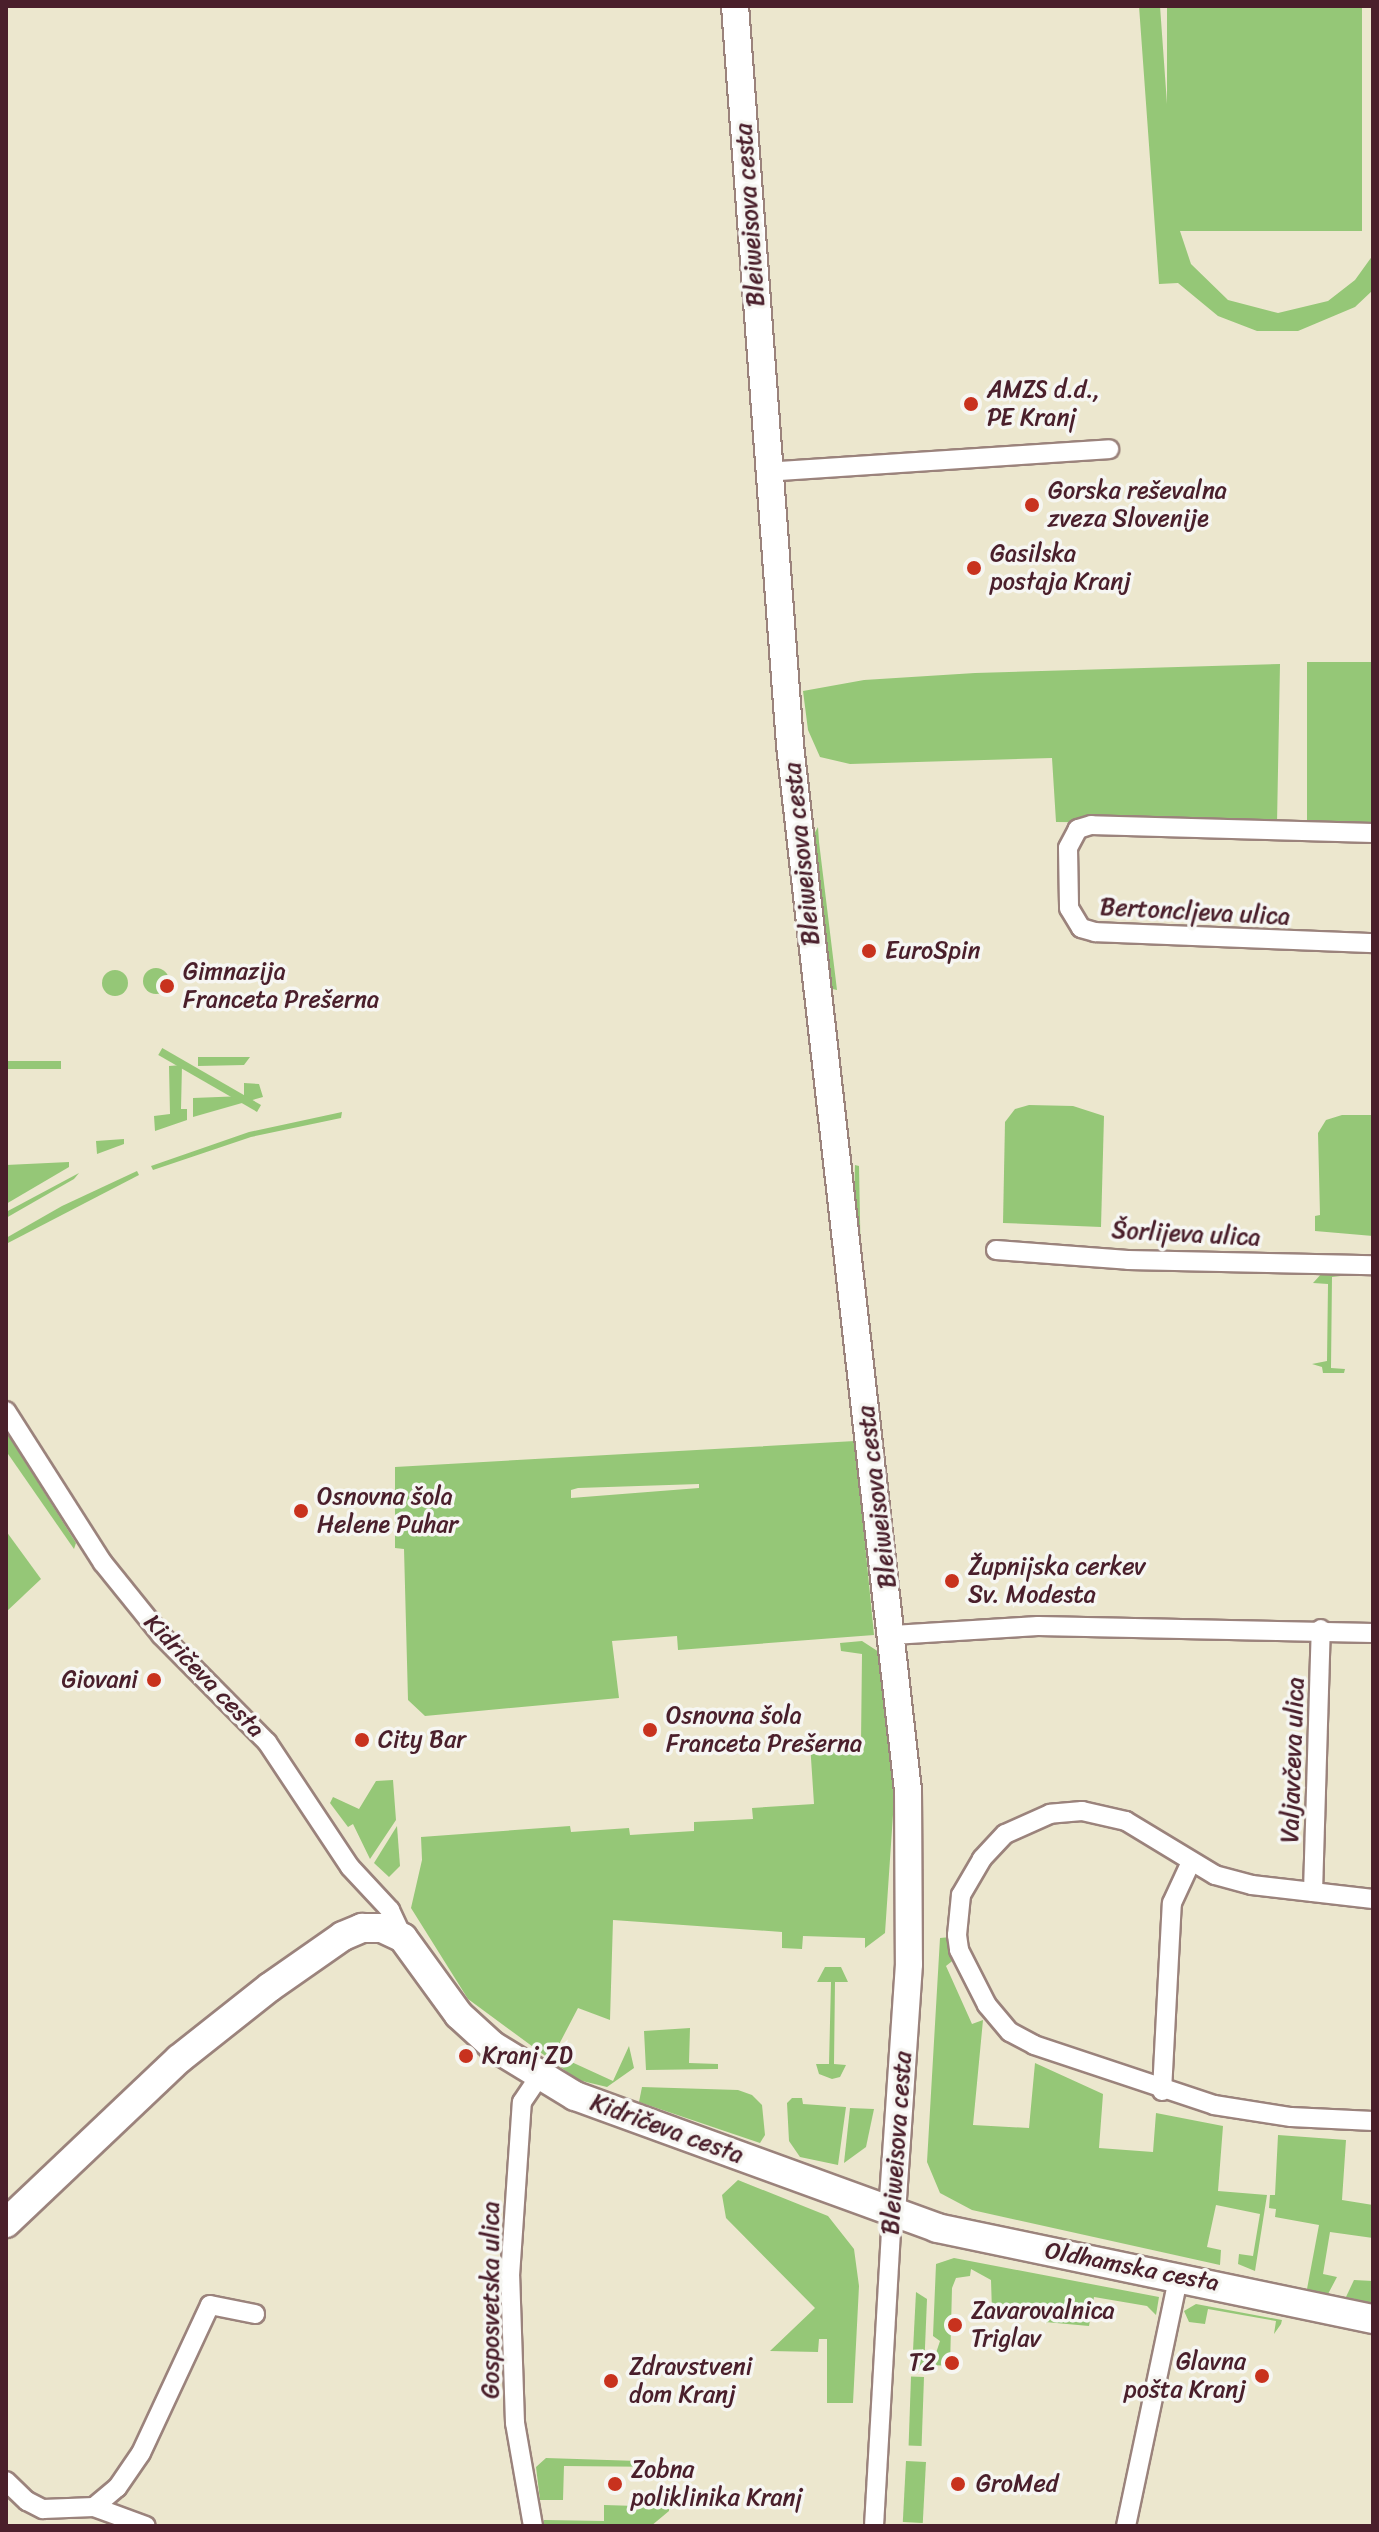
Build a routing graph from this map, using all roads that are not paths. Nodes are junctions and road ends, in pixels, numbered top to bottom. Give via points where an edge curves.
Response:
1 (735, 6) edge
2 (1109, 449) dead end
3 (766, 472) junction
4 (1373, 833) edge
5 (1373, 943) edge
6 (996, 1250) dead end
7 (1373, 1265) edge
8 (6, 1411) edge
9 (1321, 1629) junction
10 (1373, 1633) edge
11 (893, 1635) junction
12 (1190, 1864) junction
13 (1313, 1892) junction
14 (1373, 1899) edge
15 (403, 1938) junction
16 (538, 2078) junction
17 (1162, 2091) junction
18 (1373, 2121) edge
19 (892, 2212) junction
20 (6, 2223) edge
21 (1179, 2275) junction
22 (255, 2314) dead end
23 (1373, 2319) edge
24 (6, 2481) edge
25 (85, 2508) junction
26 (87, 2526) edge
27 (146, 2526) edge
28 (533, 2526) edge
29 (874, 2526) edge
30 (1126, 2526) edge

1 - 3 main road, Bleiweisova cesta
2 - 3 street
3 - 11 main road, Bleiweisova cesta via 806,898
4 - 5 street, Bertoncljeva ulica via 1091,825 1078,829 1068,848 1069,908 1081,928
6 - 7 street, Šorlijeva ulica via 1128,1260
8 - 15 street, Kidričeva cesta via 103,1563 161,1635 267,1742 350,1867 390,1910
9 - 10 street
9 - 11 street via 1038,1626
9 - 13 street, Valjavčeva ulica
11 - 19 main road, Bleiweisova cesta via 911,1886
12 - 13 street via 1252,1885
12 - 17 street via 1172,1903
12 - 17 street via 1126,1821 1082,1811 1050,1814 1005,1834 982,1859 961,1895 959,1950 987,2005 1010,2032
13 - 14 street
15 - 16 main road, Kidričeva cesta via 459,2015
15 - 20 main road via 382,1928 362,1928 270,1987 179,2059
16 - 19 main road, Kidričeva cesta
16 - 28 street, Gosposvetska ulica via 522,2102 510,2276 515,2423
17 - 18 street via 1283,2116
19 - 21 main road, Oldhamska cesta via 937,2228
19 - 29 street, Bleiweisova cesta
21 - 23 main road, Oldhamska cesta
21 - 30 street
22 - 25 street via 210,2305 141,2453 117,2488
24 - 25 street via 43,2509
25 - 26 street
25 - 27 street

